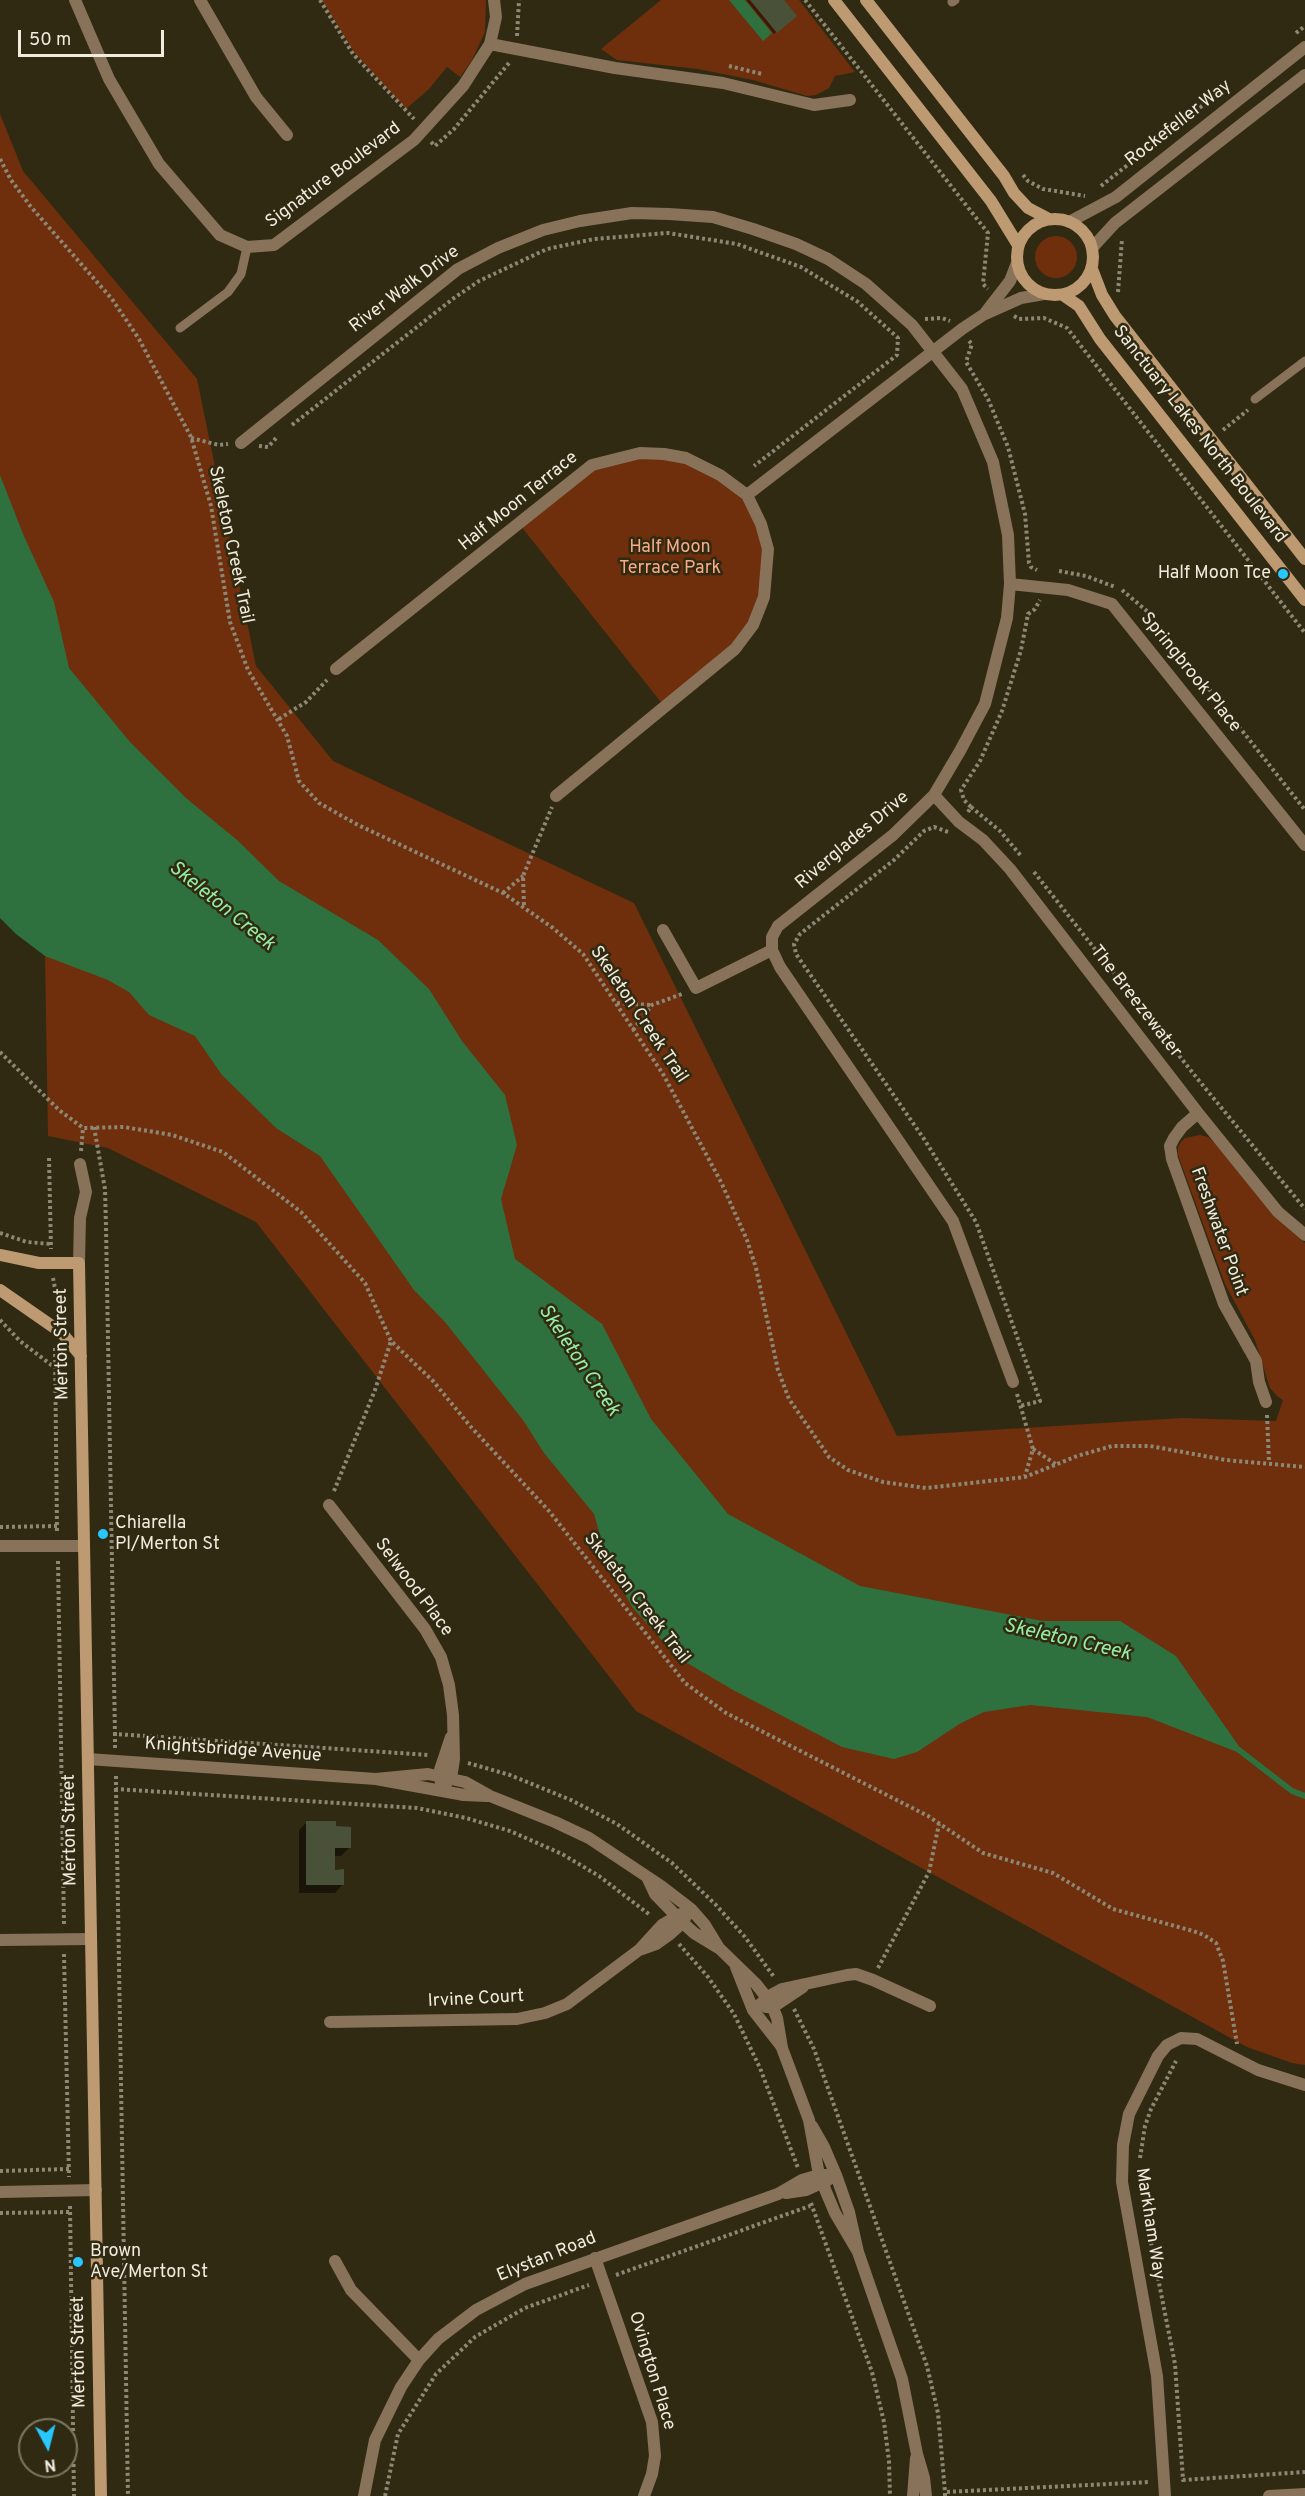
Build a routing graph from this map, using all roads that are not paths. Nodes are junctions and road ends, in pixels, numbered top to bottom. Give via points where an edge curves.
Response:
1 (75, 0) edge
2 (200, 0) edge
3 (495, 0) edge
4 (834, 0) edge
5 (866, 0) edge
6 (490, 44) junction
7 (1305, 47) edge
8 (1305, 75) edge
9 (850, 100) dead end
10 (287, 135) dead end
11 (1049, 219) junction
12 (1069, 222) junction
13 (1018, 245) junction
14 (247, 247) junction
15 (1092, 248) junction
16 (1017, 263) junction
17 (1092, 269) junction
18 (1044, 294) junction
19 (1062, 295) junction
20 (1001, 302) junction
21 (180, 328) dead end
22 (932, 352) junction
23 (1305, 362) edge
24 (1255, 399) road end
25 (241, 443) road end
26 (747, 495) junction
27 (1305, 559) edge
28 (1010, 584) junction
29 (1305, 600) edge
30 (336, 669) road end
31 (934, 795) junction
32 (556, 796) road end
33 (1305, 845) edge
34 (663, 930) dead end
35 (772, 950) junction
36 (1198, 1113) junction
37 (80, 1164) road end
38 (1305, 1235) edge
39 (0, 1255) edge
40 (79, 1263) junction
41 (0, 1290) edge
42 (81, 1356) junction
43 (1013, 1382) road end
44 (1266, 1402) road end
45 (329, 1505) road end
46 (0, 1546) edge
47 (84, 1546) junction
48 (88, 1759) junction
49 (445, 1777) junction
50 (376, 1779) junction
51 (442, 1792) junction
52 (490, 1796) junction
53 (648, 1879) junction
54 (691, 1909) junction
55 (679, 1919) junction
56 (91, 1939) junction
57 (0, 1940) edge
58 (719, 1948) junction
59 (736, 1966) junction
60 (769, 2002) junction
61 (930, 2006) dead end
62 (753, 2010) junction
63 (330, 2022) dead end
64 (782, 2048) junction
65 (1305, 2085) edge
66 (808, 2120) junction
67 (836, 2175) junction
68 (821, 2179) junction
69 (96, 2190) junction
70 (0, 2192) edge
71 (858, 2252) junction
72 (595, 2258) junction
73 (335, 2261) dead end
74 (419, 2360) junction
75 (917, 2454) junction
76 (1305, 2494) edge
77 (101, 2496) edge
78 (364, 2496) edge
79 (644, 2496) edge
80 (913, 2496) edge
81 (926, 2496) edge
82 (1165, 2496) edge
83 (1269, 2496) edge

1 - 14 street via 109,79 159,164 220,235
2 - 10 street via 256,97
3 - 6 street, Signature Boulevard
4 - 13 street via 991,201
5 - 11 street via 1014,193 1028,208
6 - 9 street via 615,68 723,83 814,105
6 - 14 street, Signature Boulevard via 463,86 414,140 274,245
7 - 12 street, Rockefeller Way via 1116,197
8 - 15 street via 1115,223
11 - 12 street
11 - 13 street via 1030,228
12 - 15 street via 1086,235
13 - 16 street
14 - 21 lane via 241,274 228,292
15 - 17 street
16 - 18 street via 1026,282
16 - 20 street
17 - 19 street via 1080,286
17 - 27 street, Sanctuary Lakes North Boulevard via 1115,316
18 - 19 street
18 - 20 street
19 - 29 street, Sanctuary Lakes North Boulevard via 1079,306 1100,339
20 - 22 street
22 - 25 street, River Walk Drive via 912,325 867,284 796,244 713,218 632,213 543,230 458,269
22 - 26 street
22 - 28 street, Riverglades Drive via 962,389 993,462 1008,535
23 - 24 lane
26 - 30 street, Half Moon Terrace via 720,475 686,458 640,453 592,465
26 - 32 street, Half Moon Terrace via 768,549 764,597 753,625 735,649
28 - 31 street, Riverglades Drive via 1007,618 985,704
28 - 33 street, Springbrook Place via 1068,590 1112,604
31 - 35 street, Riverglades Drive via 893,835 778,926 772,937
31 - 36 street, The Breezewater via 1010,869
34 - 35 street via 696,988
35 - 43 street via 953,1221
36 - 38 street, The Breezewater via 1278,1212
36 - 44 street, Freshwater Point via 1174,1138 1170,1146 1172,1159 1224,1304 1256,1362
37 - 40 street, Merton Street via 86,1192 80,1218
39 - 40 street via 19,1260
40 - 42 street, Merton Street
41 - 42 street via 59,1332
42 - 47 street, Merton Street
45 - 49 street, Selwood Place via 441,1657 453,1715
46 - 47 street
47 - 48 street, Merton Street
48 - 50 street, Knightsbridge Avenue
48 - 56 street, Merton Street
49 - 50 street, Knightsbridge Avenue via 413,1774
49 - 51 street, Selwood Place
49 - 52 street, Knightsbridge Avenue via 465,1782
50 - 51 street, Knightsbridge Avenue
51 - 52 street, Knightsbridge Avenue
52 - 53 street, Knightsbridge Avenue via 588,1838
53 - 54 street, Knightsbridge Avenue
53 - 55 street, Knightsbridge Avenue via 655,1894
54 - 55 street, Irvine Court
54 - 58 street, Knightsbridge Avenue
55 - 58 street, Knightsbridge Avenue
55 - 63 street, Irvine Court via 567,2004 545,2013 518,2019
56 - 57 street
56 - 69 street, Merton Street
58 - 59 street, Knightsbridge Avenue
59 - 60 street, Knightsbridge Avenue
59 - 62 street, Knightsbridge Avenue
60 - 61 street via 806,1985 856,1974
60 - 62 street
60 - 64 street, Knightsbridge Avenue via 777,2018
62 - 64 street, Knightsbridge Avenue
64 - 66 street, Knightsbridge Avenue
65 - 82 street, Markham Way via 1258,2070 1197,2039 1181,2038 1167,2045 1158,2056 1129,2114 1122,2182 1157,2376
66 - 67 street, Knightsbridge Avenue
66 - 68 street, Knightsbridge Avenue
67 - 68 street, Elystan Road
67 - 71 street, Knightsbridge Avenue
68 - 71 street, Knightsbridge Avenue
68 - 72 street, Elystan Road
69 - 70 street
69 - 77 street, Merton Street
71 - 75 street, Knightsbridge Avenue via 902,2379
72 - 74 street, Elystan Road via 500,2295 457,2323
72 - 79 street, Ovington Place via 652,2422 655,2456
73 - 74 street via 351,2290
74 - 78 street, Elystan Road via 375,2440
75 - 80 street, Knightsbridge Avenue
75 - 81 street, Knightsbridge Avenue
76 - 83 street

